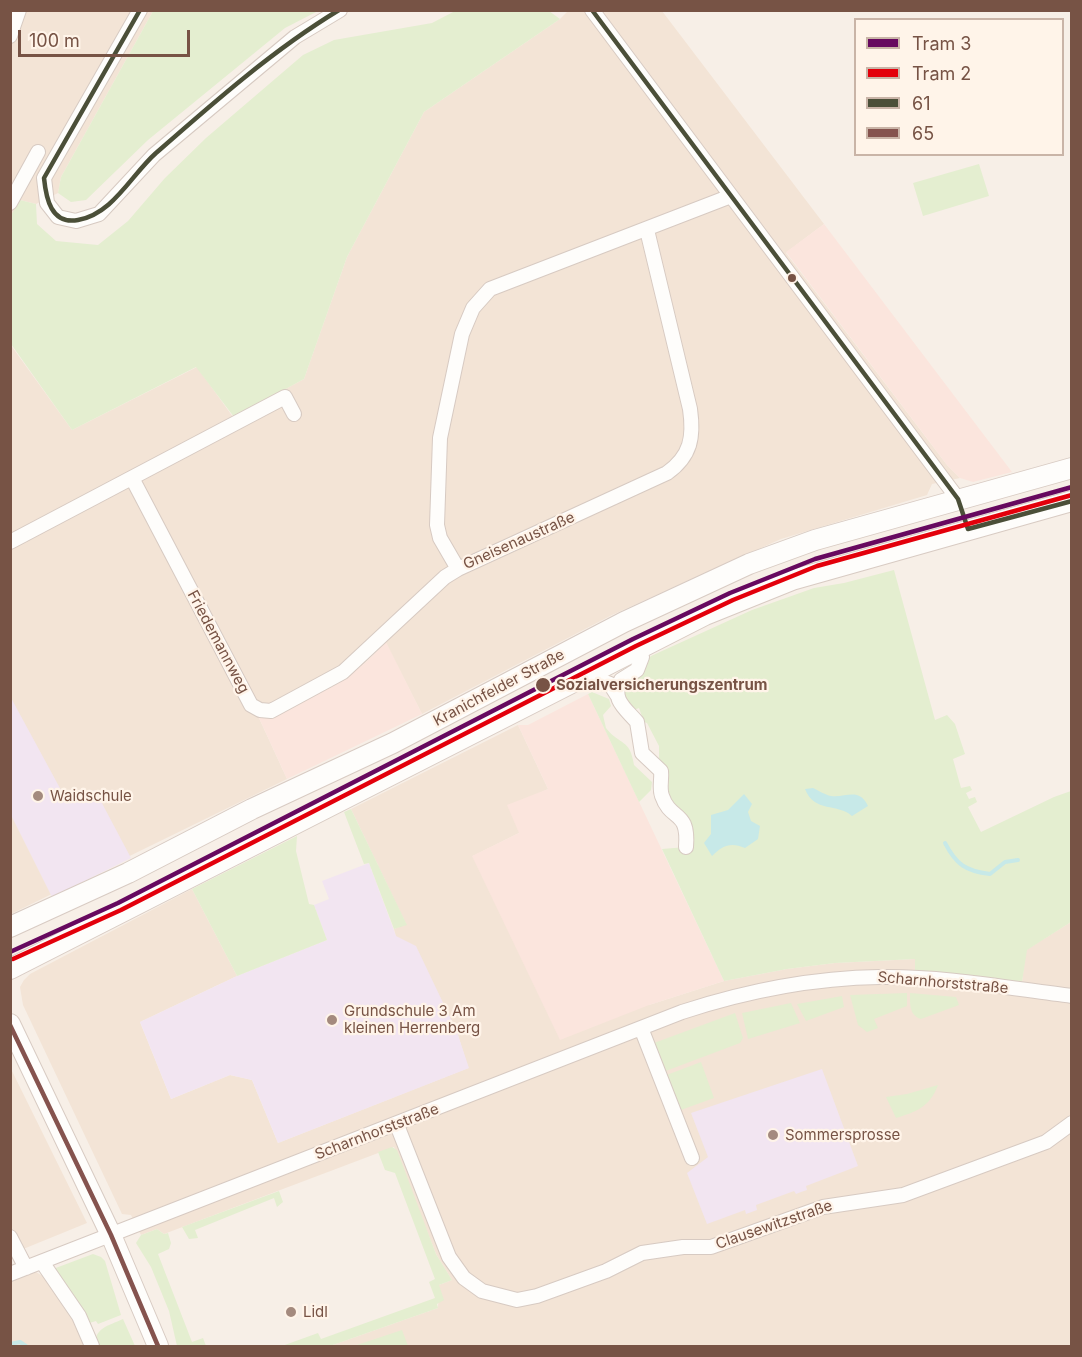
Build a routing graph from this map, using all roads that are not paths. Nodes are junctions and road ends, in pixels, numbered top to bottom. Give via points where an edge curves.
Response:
1 (19, 10) edge
2 (140, 10) edge
3 (340, 10) edge
4 (592, 10) edge
5 (10, 36) edge
6 (38, 152) dead end
7 (731, 196) junction
8 (10, 203) edge
9 (647, 230) junction
10 (294, 414) dead end
11 (1071, 468) edge
12 (132, 478) junction
13 (958, 499) junction
14 (1071, 501) edge
15 (968, 529) junction
16 (10, 542) edge
17 (458, 569) junction
18 (642, 657) dead end
19 (600, 680) dead end
20 (617, 696) junction
21 (686, 847) dead end
22 (10, 927) edge
23 (10, 969) edge
24 (1071, 996) edge
25 (10, 1024) edge
26 (642, 1028) junction
27 (1071, 1123) edge
28 (397, 1125) junction
29 (692, 1158) dead end
30 (111, 1235) junction
31 (10, 1237) edge
32 (42, 1262) junction
33 (26, 1268) junction
34 (10, 1274) edge
35 (92, 1347) edge
36 (158, 1347) edge

1 - 5 street
2 - 3 street via 44,178 46,203 62,219 82,221 99,214 154,155 296,37
4 - 7 street
6 - 8 street
7 - 9 street, Gneisenaustraße
7 - 13 street
9 - 17 street, Gneisenaustraße via 490,289 473,308 462,334 440,443 437,525
9 - 17 street, Gneisenaustraße via 690,409 693,430 686,455 667,473
10 - 12 street via 285,397
11 - 13 main road, Kranichfelder Straße
12 - 16 street
12 - 17 street, Friedemannweg via 251,705 260,710 271,711 343,672
13 - 15 main road
13 - 22 main road, Kranichfelder Straße via 815,540 729,573 624,622 393,743
14 - 15 main road, Kranichfelder Straße
15 - 23 main road, Kranichfelder Straße via 792,580 705,615
18 - 20 street via 636,670 621,680
19 - 20 street via 610,684
20 - 21 street via 638,722 642,753 661,771 661,794 666,804 687,827
24 - 26 street, Scharnhorststraße via 881,976 790,985 732,996
25 - 30 main road
26 - 28 street, Scharnhorststraße
26 - 29 street
27 - 28 street, Clausewitzstraße via 1038,1145 903,1195 823,1207 711,1247 642,1253 606,1271 517,1300 482,1291 458,1271
28 - 30 street, Scharnhorststraße
30 - 32 street, Scharnhorststraße
30 - 36 main road
31 - 33 street
32 - 33 street, Scharnhorststraße
32 - 35 street via 93,1329
33 - 34 street, Scharnhorststraße

